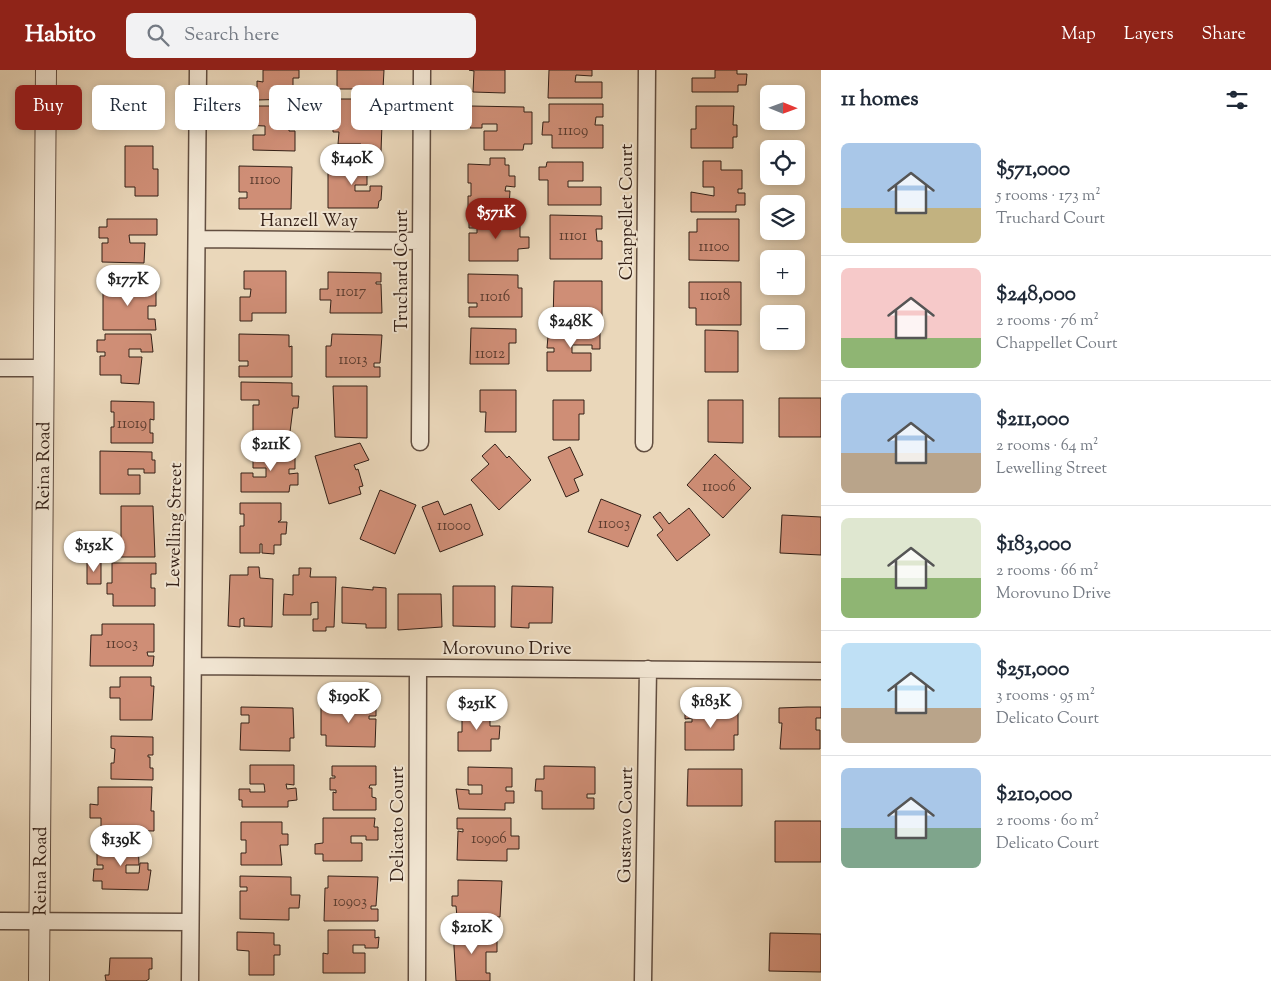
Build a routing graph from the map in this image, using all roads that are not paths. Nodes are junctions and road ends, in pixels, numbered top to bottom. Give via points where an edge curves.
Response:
1 (46, 70) edge
2 (198, 70) edge
3 (422, 70) edge
4 (647, 70) edge
5 (197, 239) junction
6 (421, 241) junction
7 (0, 368) edge
8 (43, 368) junction
9 (420, 442) dead end
10 (644, 443) dead end
11 (193, 666) junction
12 (418, 668) junction
13 (648, 669) junction
14 (821, 671) edge
15 (39, 920) junction
16 (0, 921) edge
17 (190, 922) junction
18 (39, 981) edge
19 (190, 981) edge
20 (416, 981) edge
21 (643, 981) edge

1 - 8 street, Reina Road
2 - 5 street, Lewelling Street
3 - 6 street, Truchard Court
4 - 10 street, Chappellet Court
5 - 6 street, Hanzell Way
5 - 11 street, Lewelling Street
6 - 9 street, Truchard Court
7 - 8 street
8 - 15 street, Reina Road
11 - 12 street, Morovuno Drive
11 - 17 street, Lewelling Street
12 - 13 street, Morovuno Drive
12 - 20 street, Delicato Court
13 - 14 street, Morovuno Drive
13 - 21 street, Gustavo Court
15 - 16 street
15 - 17 street
15 - 18 street, Reina Road
17 - 19 street, Lewelling Street

